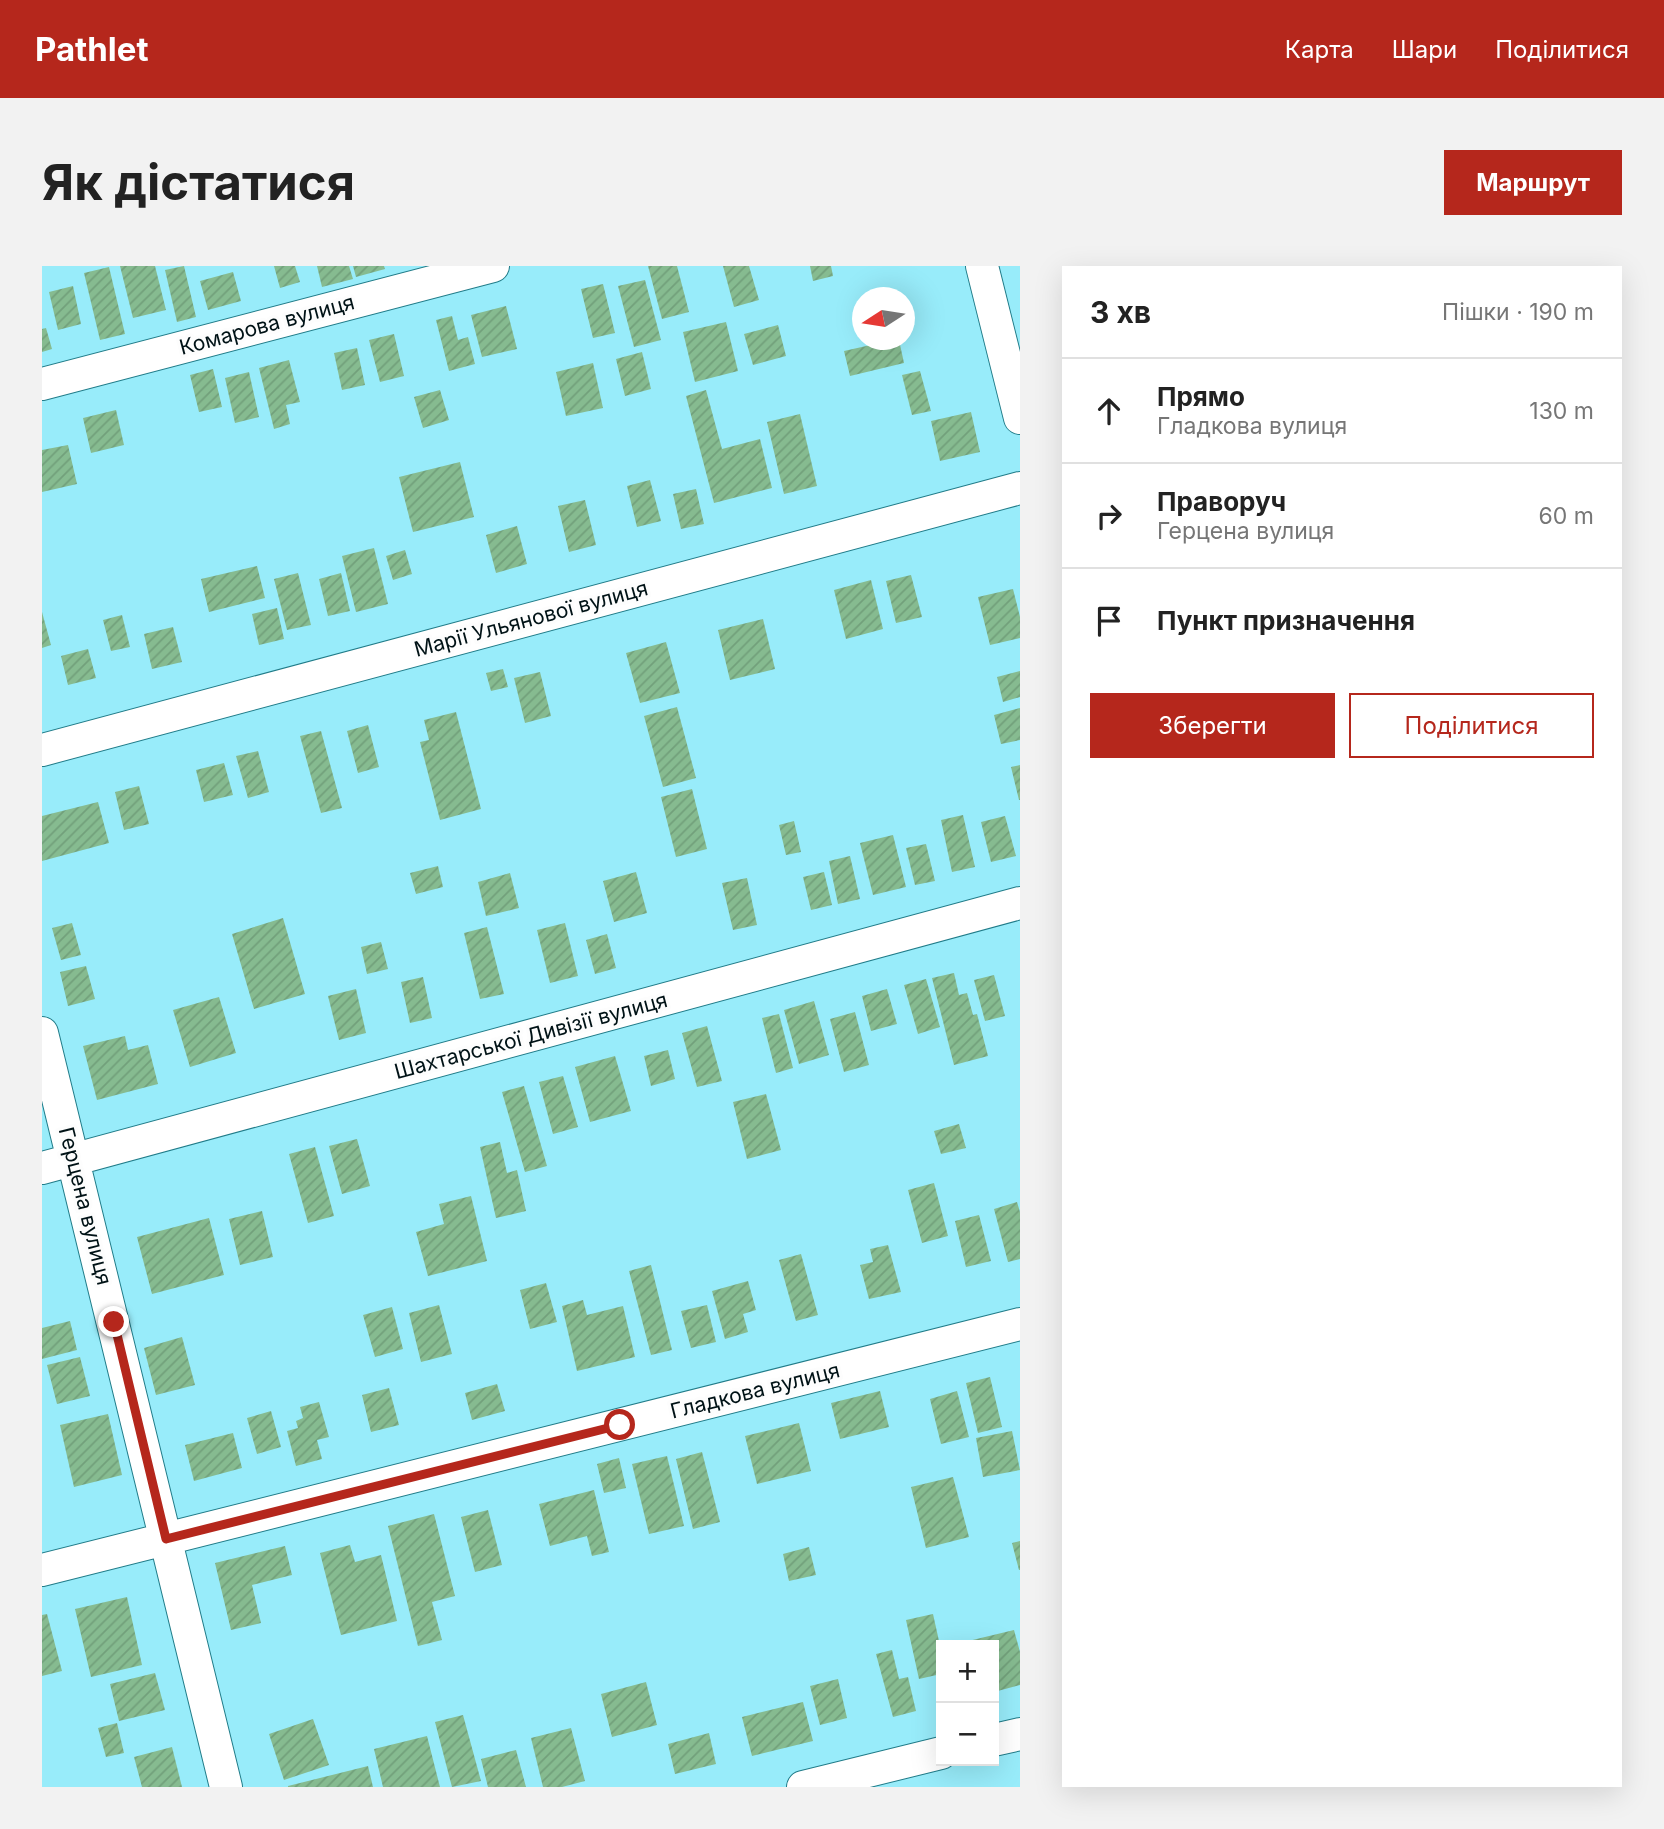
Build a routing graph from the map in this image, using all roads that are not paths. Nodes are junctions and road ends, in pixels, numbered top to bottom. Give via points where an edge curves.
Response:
1 (493, 266) edge
2 (982, 266) edge
3 (42, 384) edge
4 (1020, 418) edge
5 (1020, 488) edge
6 (42, 750) edge
7 (1020, 904) edge
8 (42, 1033) edge
9 (75, 1160) junction
10 (42, 1168) edge
11 (1020, 1324) edge
12 (166, 1539) junction
13 (42, 1570) edge
14 (1020, 1734) edge
15 (999, 1739) edge
16 (936, 1754) edge
17 (226, 1787) edge
18 (803, 1787) edge

1 - 3 street, Комарова вулиця
2 - 4 street
5 - 6 street, Марії Ульянової вулиця
7 - 9 street, Шахтарської Дивізії вулиця
8 - 9 street, Герцена вулиця
9 - 10 street, Шахтарської Дивізії вулиця
9 - 12 street, Герцена вулиця
11 - 12 street, Гладкова вулиця
12 - 13 street, Гладкова вулиця
12 - 17 street, Герцена вулиця
14 - 15 street
16 - 18 street

